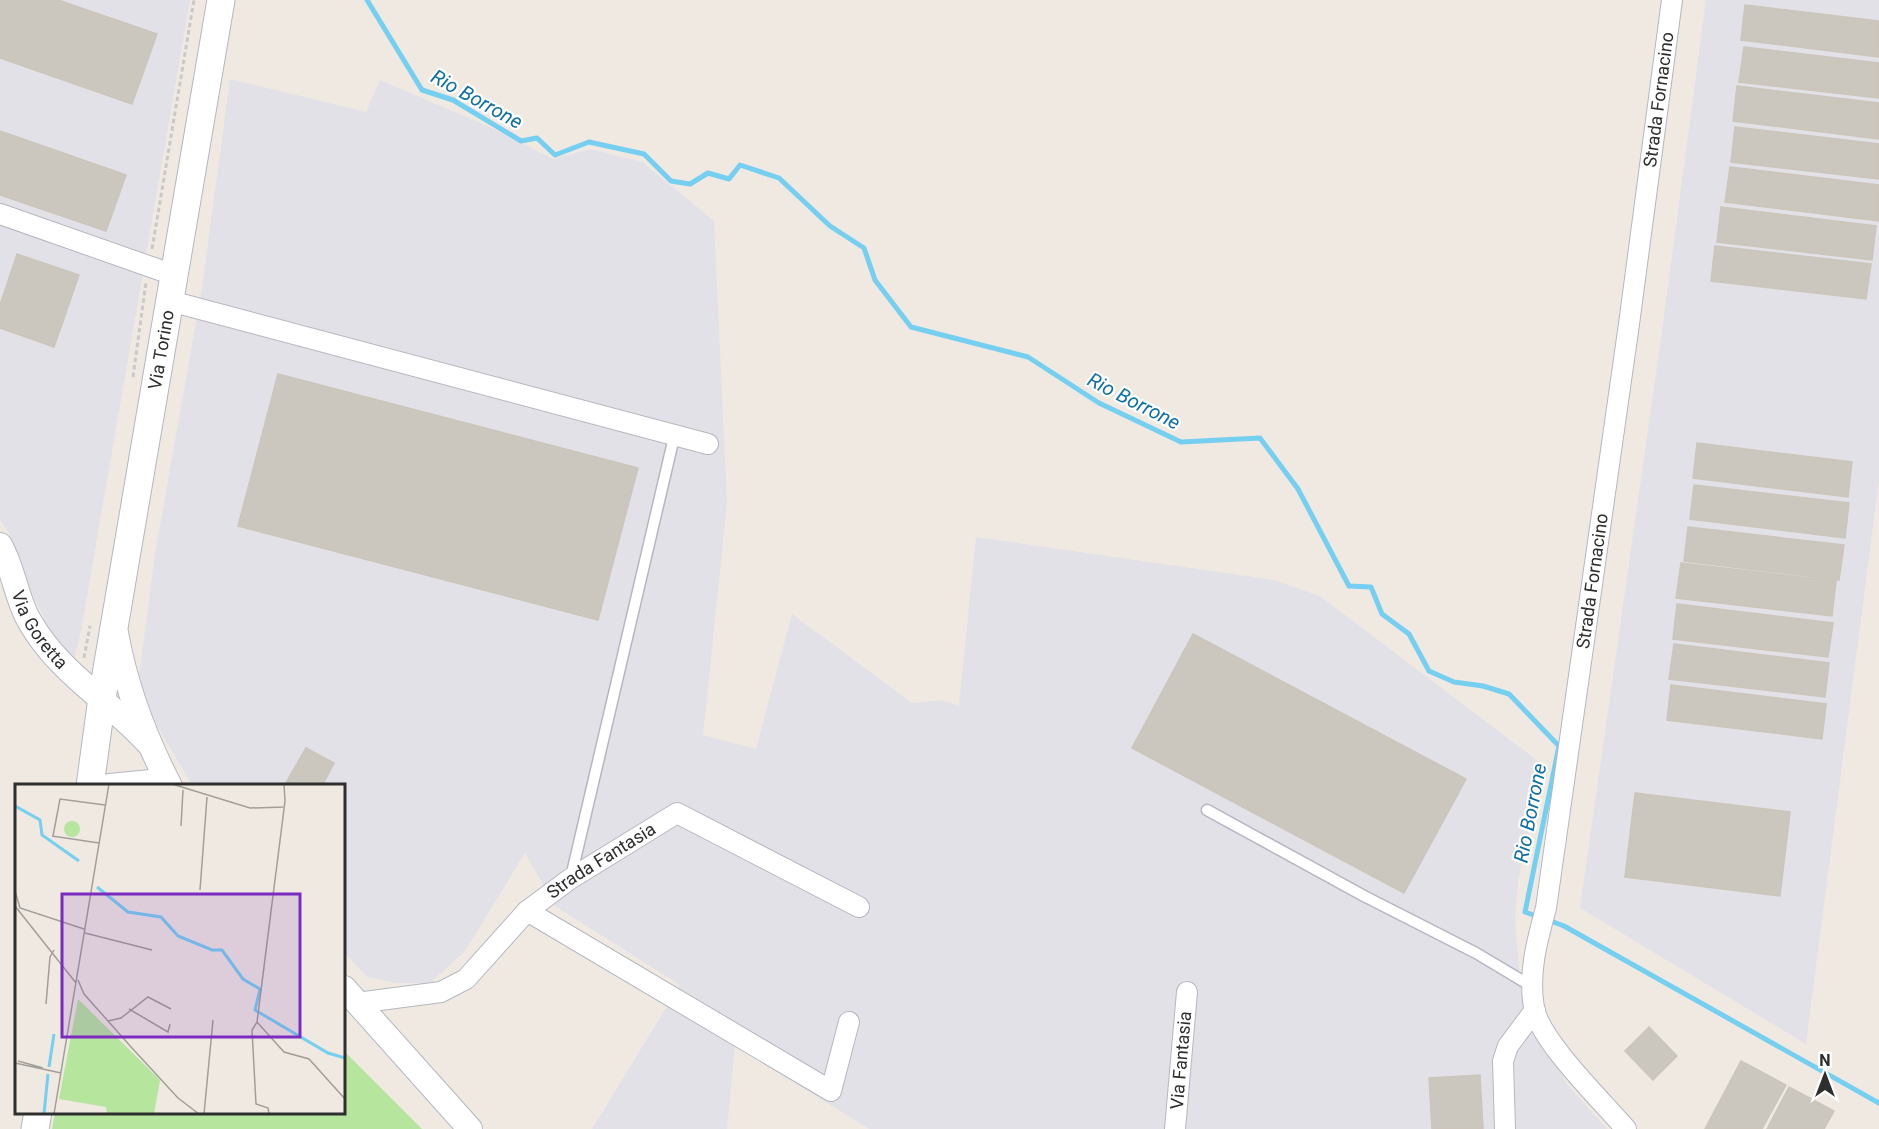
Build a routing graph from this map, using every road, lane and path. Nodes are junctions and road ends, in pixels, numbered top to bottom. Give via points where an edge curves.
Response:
1 (195, 0) edge
2 (221, 0) edge
3 (1672, 0) edge
4 (0, 214) edge
5 (149, 266) junction
6 (172, 288) junction
7 (132, 378) dead end
8 (675, 434) junction
9 (708, 444) dead end
10 (0, 545) edge
11 (102, 626) junction
12 (91, 690) junction
13 (148, 743) junction
14 (100, 784) edge
15 (117, 784) edge
16 (156, 784) edge
17 (169, 784) edge
18 (1207, 810) dead end
19 (570, 879) junction
20 (859, 907) dead end
21 (527, 911) junction
22 (1533, 988) junction
23 (1187, 992) dead end
24 (350, 996) edge
25 (1534, 1010) junction
26 (849, 1022) dead end
27 (38, 1114) edge
28 (35, 1129) edge
29 (470, 1129) edge
30 (1174, 1129) edge
31 (1505, 1129) edge
32 (1626, 1129) edge

1 - 5 path
2 - 6 main road, Via Torino
3 - 22 street, Strada Fornacino via 1546,908 1532,966
4 - 5 street
5 - 6 street
5 - 7 path
6 - 8 street
6 - 11 main road, Via Torino
8 - 9 street
8 - 19 lane
10 - 12 street, Via Goretta via 29,621 53,655
11 - 12 main road, Via Torino
11 - 12 path
11 - 13 street
12 - 13 street
12 - 14 main road, Via Torino
13 - 17 street
15 - 16 street
18 - 22 lane via 1476,953
19 - 20 street, Strada Fantasia via 677,813
19 - 21 street, Strada Fantasia
21 - 24 street, Strada Fantasia via 466,979 441,992
21 - 26 street via 831,1091
22 - 25 street, Strada Fornacino
23 - 30 street, Via Fantasia
24 - 29 street, Strada Fantasia
25 - 31 street via 1508,1046 1503,1061
25 - 32 street, Strada Fornacino via 1556,1049
27 - 28 main road

